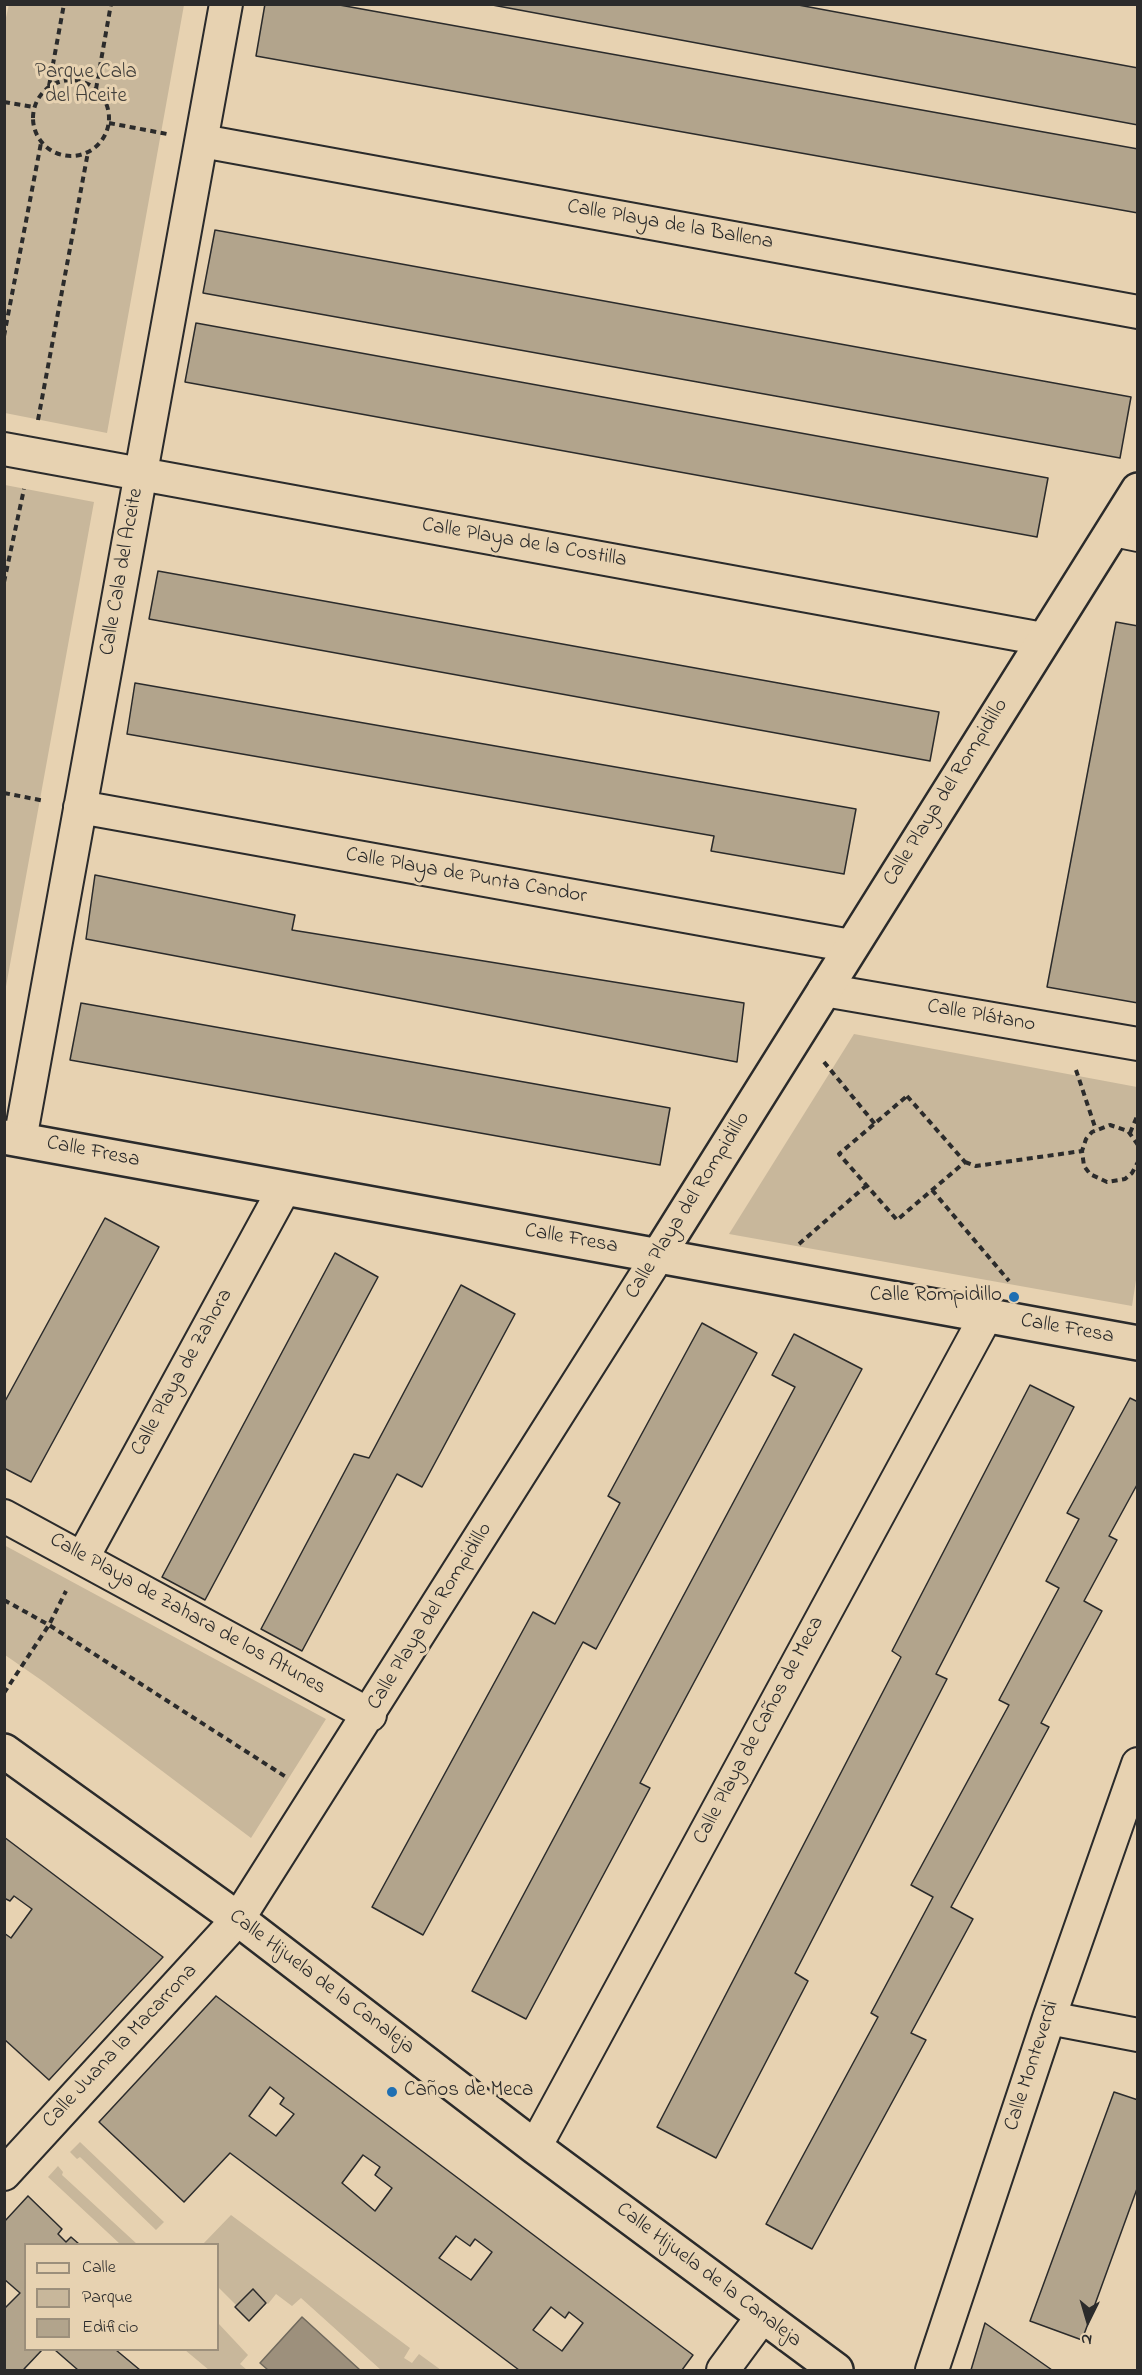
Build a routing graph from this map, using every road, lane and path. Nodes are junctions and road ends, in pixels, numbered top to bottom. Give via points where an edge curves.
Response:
1 (64, 4) edge
2 (111, 4) edge
3 (226, 4) edge
4 (49, 86) junction
5 (96, 89) junction
6 (4, 102) edge
7 (34, 107) junction
8 (109, 123) junction
9 (202, 141) junction
10 (42, 142) junction
11 (88, 152) junction
12 (1137, 312) edge
13 (4, 336) edge
14 (18, 451) edge
15 (141, 473) junction
16 (1137, 490) edge
17 (1126, 532) edge
18 (4, 582) edge
19 (1043, 639) junction
20 (80, 807) junction
21 (851, 946) junction
22 (824, 990) junction
23 (798, 1030) junction
24 (1064, 1031) junction
25 (1137, 1044) edge
26 (1137, 1114) edge
27 (875, 1124) junction
28 (1096, 1130) junction
29 (1130, 1133) junction
30 (12, 1138) edge
31 (1137, 1145) edge
32 (1082, 1151) junction
33 (964, 1162) junction
34 (1137, 1162) edge
35 (1135, 1170) edge
36 (867, 1185) junction
37 (284, 1189) junction
38 (932, 1190) junction
39 (658, 1256) junction
40 (763, 1275) junction
41 (986, 1316) junction
42 (1048, 1326) junction
43 (1137, 1343) edge
44 (4, 1516) edge
45 (83, 1557) junction
46 (4, 1600) edge
47 (49, 1625) junction
48 (4, 1693) edge
49 (370, 1714) junction
50 (4, 1750) edge
51 (1137, 1764) edge
52 (317, 1797) junction
53 (238, 1919) junction
54 (1049, 2018) junction
55 (1137, 2035) edge
56 (535, 2146) junction
57 (4, 2174) edge
58 (762, 2317) junction
59 (723, 2370) edge
60 (836, 2370) edge
61 (932, 2370) edge

1 - 4 path
2 - 5 path
3 - 9 street, Calle Cala del Aceite
4 - 5 path via 73,80
4 - 7 path
5 - 8 path via 109,111
6 - 7 path
7 - 10 path via 32,119
8 - 9 path
8 - 11 path via 98,145
9 - 12 street, Calle Playa de la Ballena
9 - 15 street, Calle Cala del Aceite
10 - 11 path via 63,155
10 - 13 path
11 - 14 path
14 - 15 street, Calle Playa de la Costilla
14 - 18 path
15 - 19 street, Calle Playa de la Costilla
15 - 20 street, Calle Cala del Aceite
16 - 17 street, Calle Playa del Rompidillo
17 - 19 street, Calle Playa del Rompidillo
19 - 21 street, Calle Playa del Rompidillo
20 - 21 street, Calle Playa de Punta Candor
20 - 30 street, Calle Cala del Aceite
21 - 22 street, Calle Playa del Rompidillo
22 - 23 street, Calle Playa del Rompidillo
22 - 24 street, Calle Plátano
23 - 27 path
23 - 39 street, Calle Playa del Rompidillo
24 - 25 street, Calle Plátano
24 - 28 path
26 - 29 path
27 - 33 path via 907,1096
27 - 36 path via 839,1154
28 - 29 path via 1110,1125
28 - 32 path via 1086,1139
29 - 31 path
30 - 37 street, Calle Fresa
32 - 33 path via 976,1166
32 - 35 path via 1084,1166 1098,1179 1116,1182
33 - 38 path
34 - 35 path
36 - 38 path via 897,1220
36 - 40 path
37 - 39 street, Calle Fresa
37 - 45 street, Calle Playa de Zahora
38 - 42 path
39 - 40 street, Calle Fresa
39 - 49 street, Calle Playa del Rompidillo
40 - 41 street, Calle Fresa
41 - 42 street, Calle Fresa
41 - 56 street, Calle Playa de Caños de Meca
42 - 43 street, Calle Fresa
44 - 45 street, Calle Playa de Zahara de los Atunes
45 - 47 path
45 - 49 street, Calle Playa de Zahara de los Atunes
46 - 47 path
47 - 48 path
47 - 52 path
49 - 52 street, Calle Playa del Rompidillo
50 - 53 street, Calle Hijuela de la Canaleja
51 - 54 street, Calle Monteverdi
52 - 53 street, Calle Playa del Rompidillo
53 - 56 street, Calle Hijuela de la Canaleja
53 - 57 street, Calle Juana la Macarrona
54 - 55 street
54 - 61 street, Calle Monteverdi
56 - 58 street, Calle Hijuela de la Canaleja
58 - 59 street
58 - 60 street, Calle Hijuela de la Canaleja

